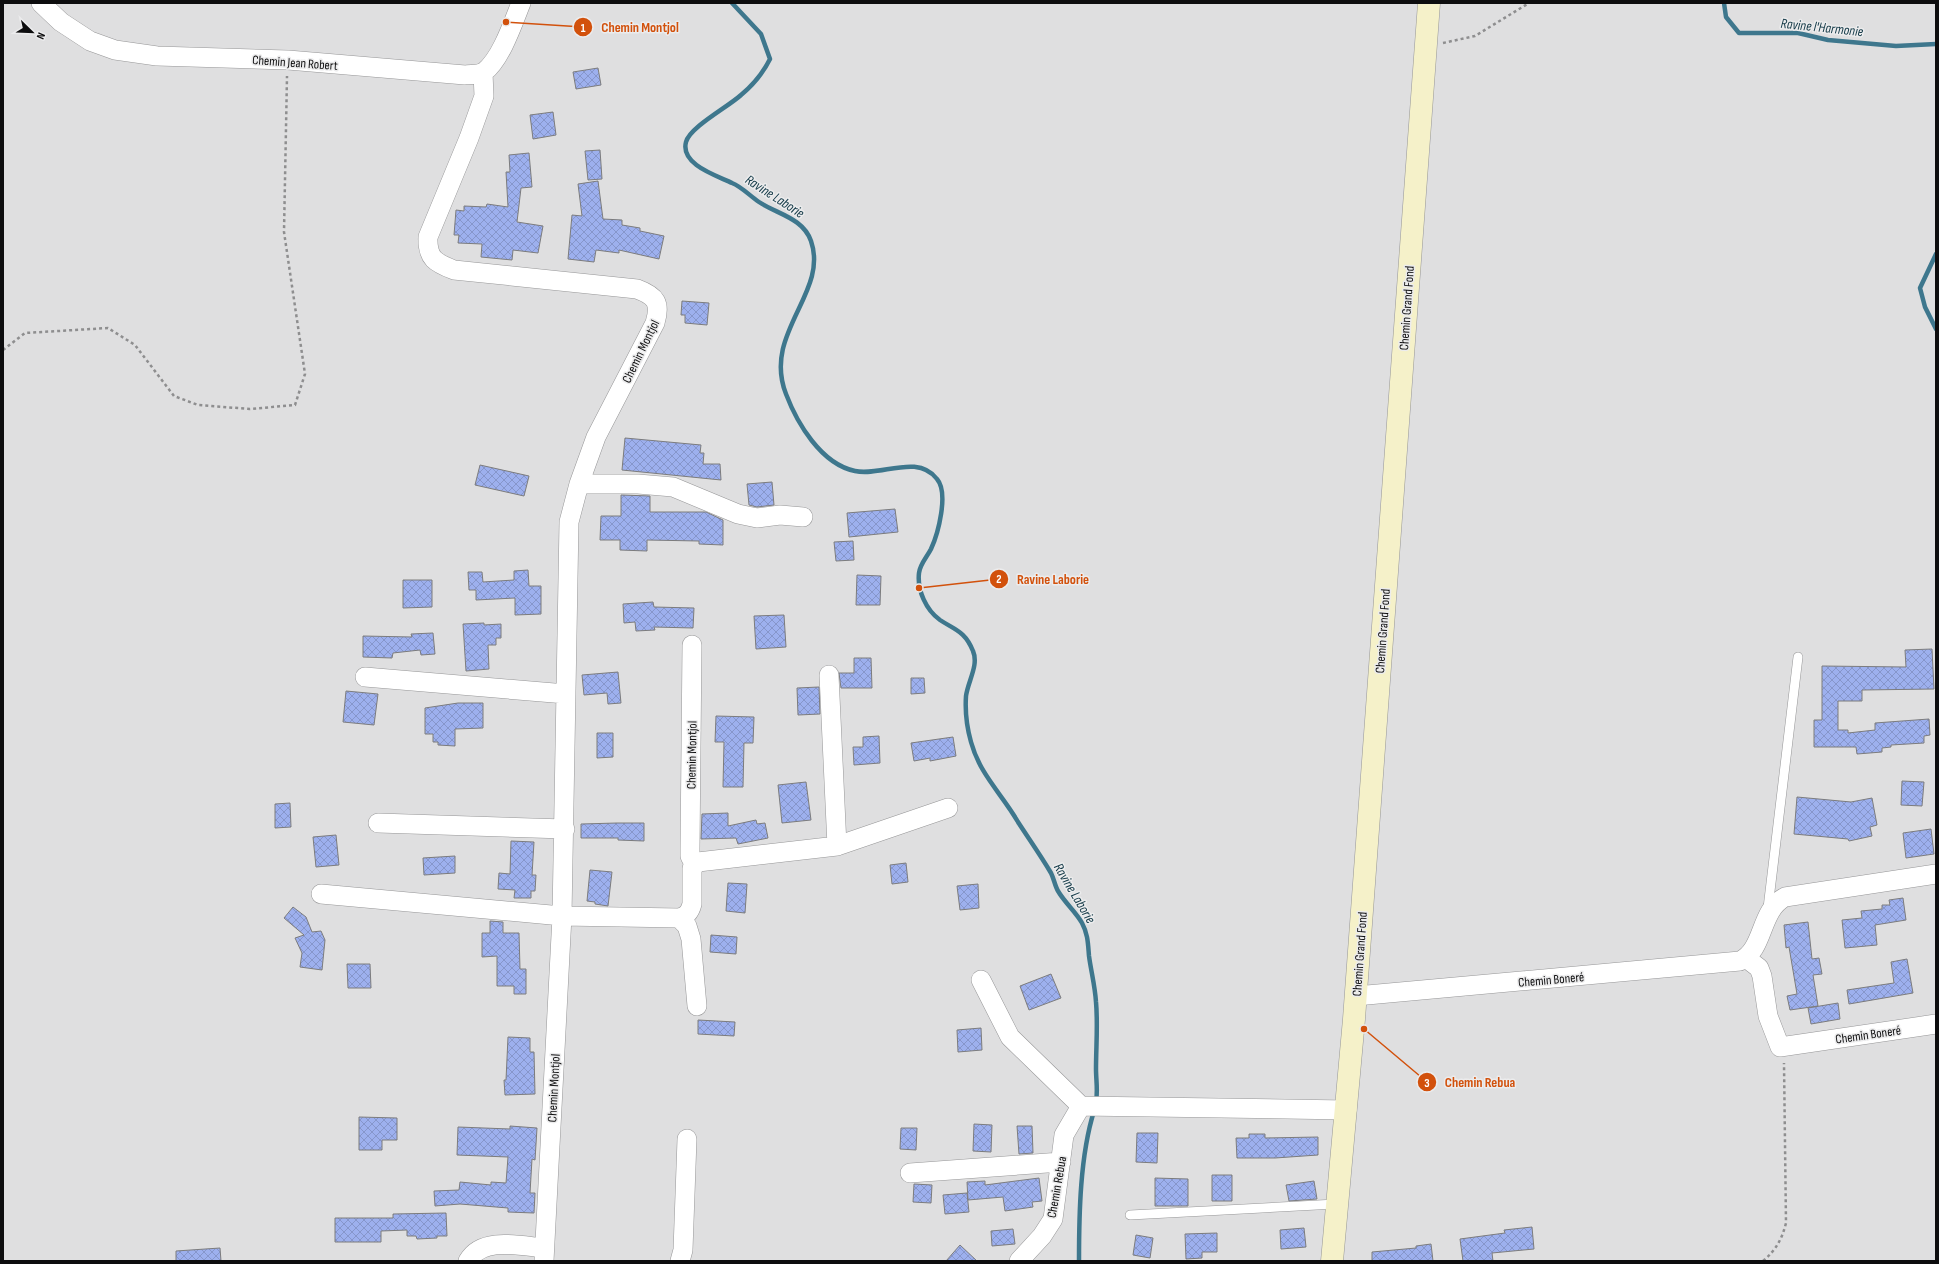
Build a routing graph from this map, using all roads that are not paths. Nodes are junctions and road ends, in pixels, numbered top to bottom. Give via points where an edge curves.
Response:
1 (41, 3) edge
2 (521, 3) edge
3 (1429, 3) edge
4 (483, 73) junction
5 (578, 484) junction
6 (803, 517) dead end
7 (692, 645) dead end
8 (1798, 657) dead end
9 (829, 674) dead end
10 (365, 677) dead end
11 (566, 694) junction
12 (948, 808) dead end
13 (378, 823) dead end
14 (565, 829) junction
15 (837, 846) junction
16 (694, 864) junction
17 (1936, 874) edge
18 (321, 894) dead end
19 (562, 916) junction
20 (1767, 916) junction
21 (679, 918) junction
22 (1746, 958) junction
23 (981, 980) dead end
24 (1356, 996) junction
25 (697, 1006) dead end
26 (1936, 1024) edge
27 (1084, 1106) junction
28 (1347, 1110) junction
29 (687, 1139) dead end
30 (1061, 1162) junction
31 (910, 1173) dead end
32 (1336, 1204) junction
33 (1130, 1215) dead end
34 (544, 1254) edge
35 (1327, 1260) edge
36 (468, 1261) edge
37 (680, 1261) edge
38 (1019, 1261) edge

1 - 4 street, Chemin Jean Robert via 61,22 90,41 115,50 157,56 288,60 465,75
2 - 4 street via 498,54
3 - 24 street, Chemin Grand Fond
4 - 5 street, Chemin Montjol via 484,96 428,237 427,248 430,255 454,270 637,289 655,299 658,309 655,323 596,437
5 - 6 street via 673,487 738,514 757,518 780,515
5 - 11 street, Chemin Montjol via 569,522
7 - 16 street, Chemin Montjol via 690,856
8 - 20 lane
9 - 15 street
10 - 11 street
11 - 14 street, Chemin Montjol
12 - 15 street
13 - 14 street
14 - 19 street, Chemin Montjol
15 - 16 street via 705,860
16 - 21 street, Chemin Montjol via 692,904 689,913
17 - 20 street via 1793,895 1778,901
18 - 19 street
19 - 21 street
19 - 34 street, Chemin Montjol
20 - 22 street via 1754,948
21 - 25 street via 687,926 691,939
22 - 24 street, Chemin Boneré via 1724,963
22 - 26 street, Chemin Boneré via 1759,968 1768,1016 1780,1047
23 - 27 street via 1010,1037
24 - 28 street, Chemin Grand Fond
27 - 28 street
27 - 30 street, Chemin Rebua via 1064,1135
28 - 32 street, Chemin Grand Fond
29 - 37 street via 683,1250
30 - 31 street
30 - 38 street, Chemin Rebua via 1053,1219 1042,1236
32 - 33 lane
32 - 35 street, Chemin Grand Fond
34 - 36 street via 493,1245 480,1249

